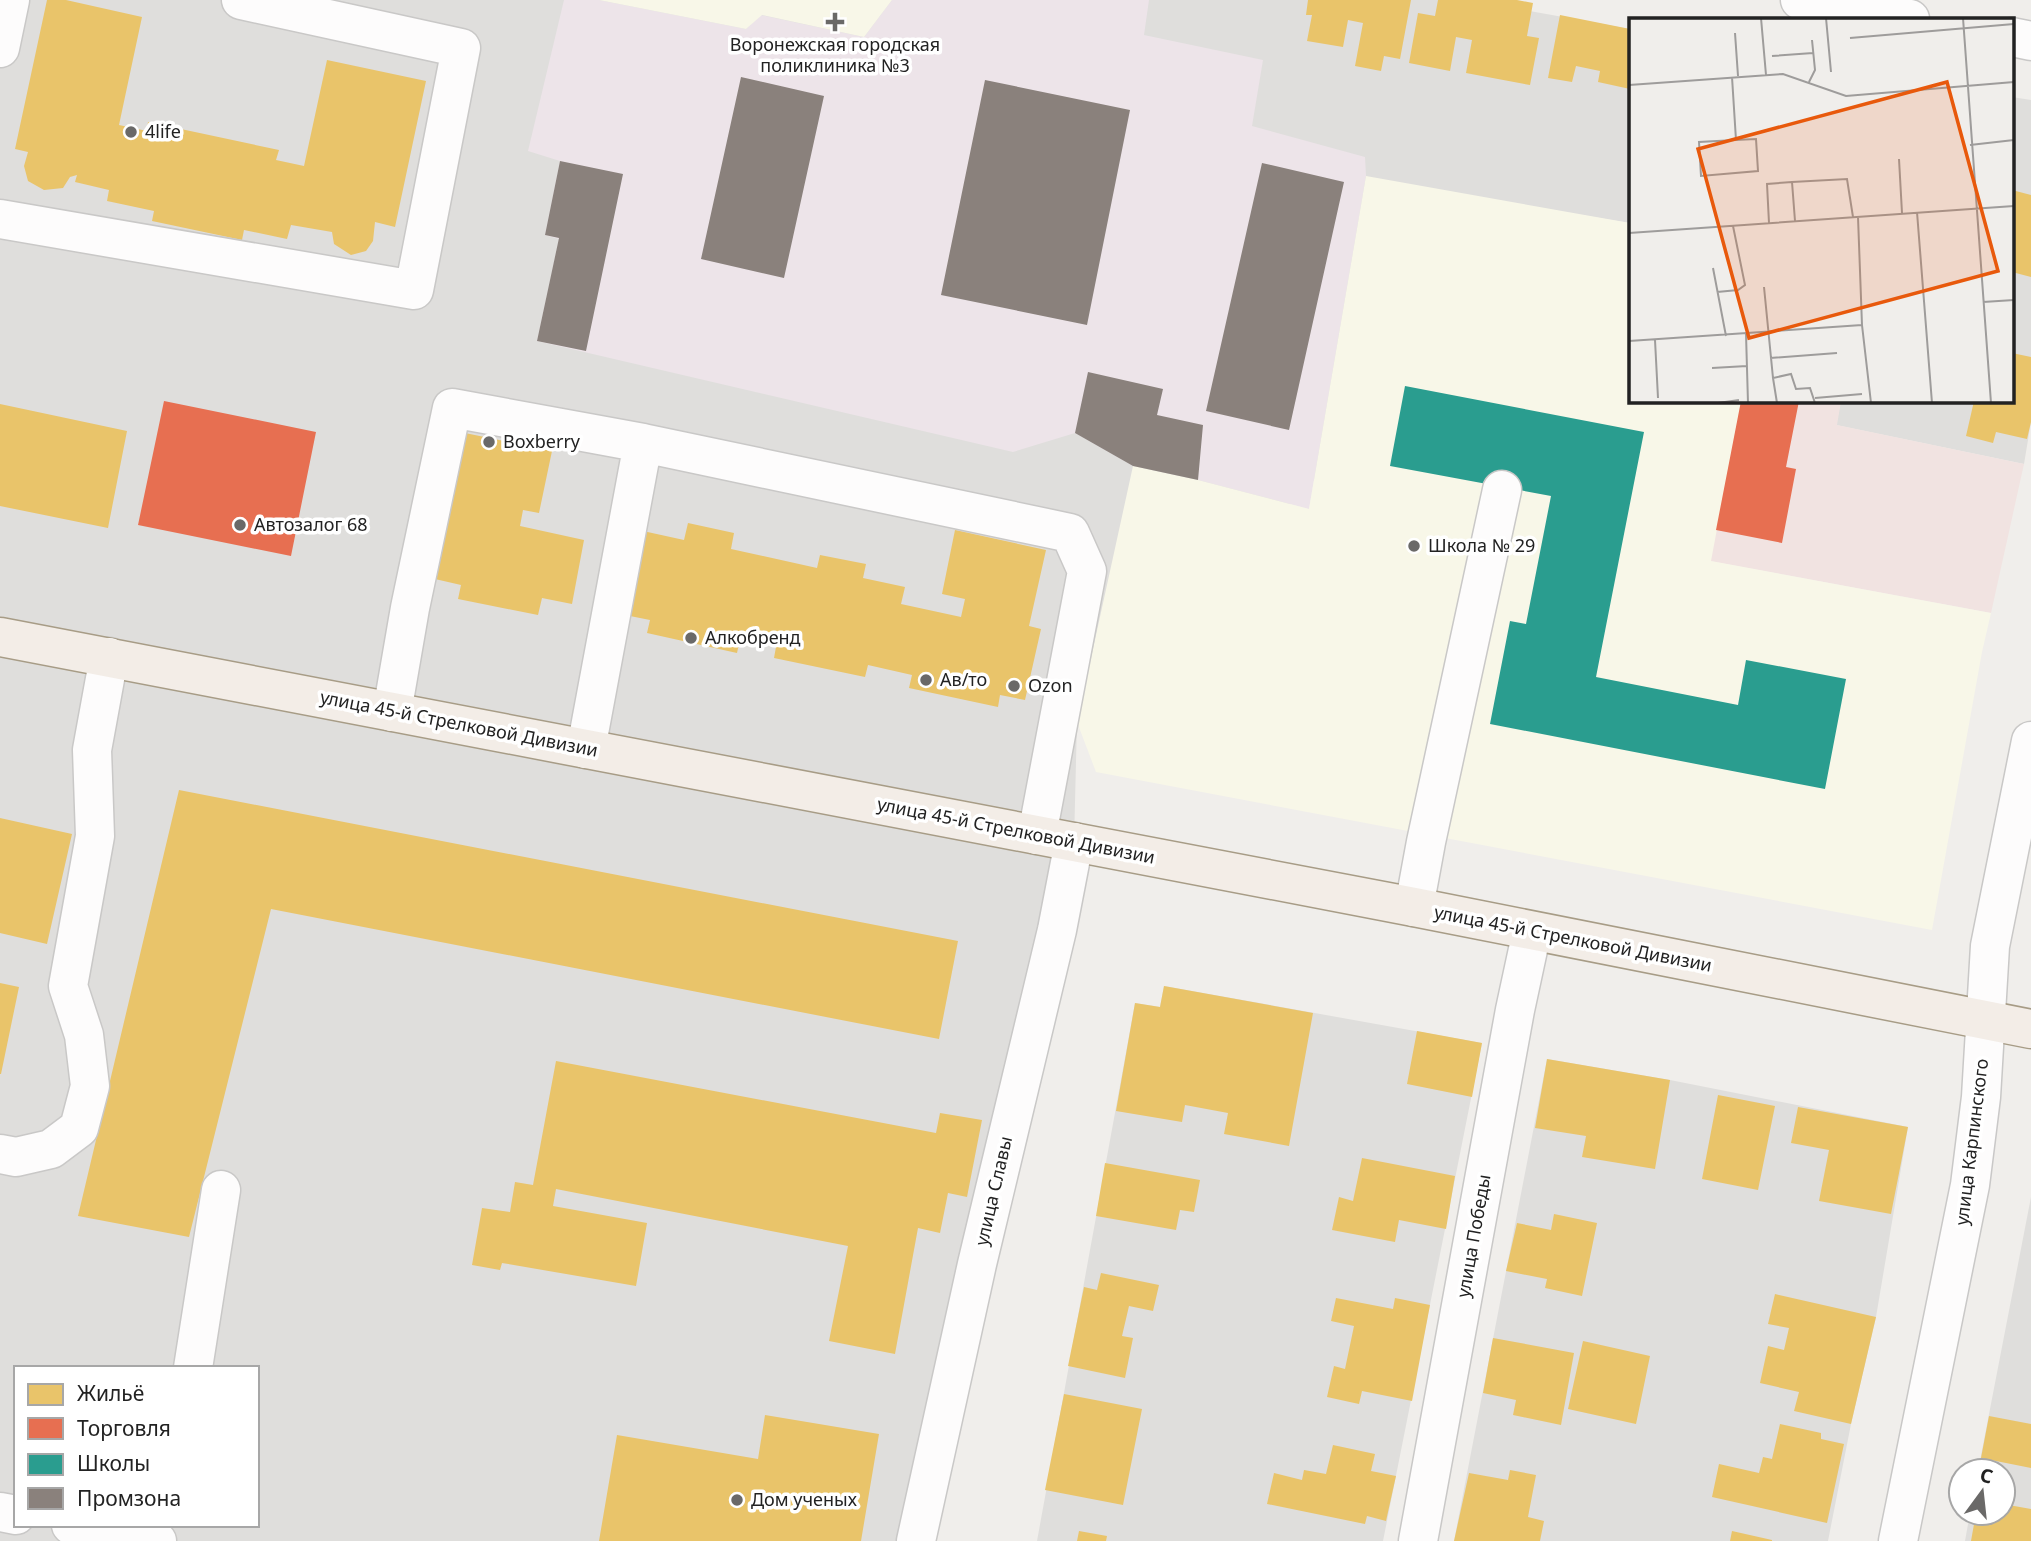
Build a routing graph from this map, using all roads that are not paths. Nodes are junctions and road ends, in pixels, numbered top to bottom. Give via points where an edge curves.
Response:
1 (10, 0) edge
2 (241, 0) edge
3 (1800, 0) edge
4 (312, 7) edge
5 (1904, 18) edge
6 (0, 48) edge
7 (0, 219) edge
8 (643, 443) junction
9 (1502, 490) dead end
10 (0, 637) edge
11 (109, 657) junction
12 (392, 712) junction
13 (2031, 741) edge
14 (586, 749) junction
15 (1037, 835) junction
16 (1074, 842) junction
17 (1414, 907) junction
18 (1532, 931) junction
19 (1984, 1020) junction
20 (2031, 1029) edge
21 (0, 1153) edge
22 (221, 1190) dead end
23 (193, 1366) edge
24 (82, 1527) edge
25 (158, 1541) edge
26 (916, 1541) edge
27 (1418, 1541) edge
28 (1898, 1541) edge

1 - 6 street
2 - 4 street
3 - 5 street
4 - 7 street via 461,48 414,290
8 - 12 street via 452,408
8 - 14 street
8 - 15 street via 1070,533 1087,571
9 - 17 street
10 - 11 main road, улица 45-й Стрелковой Дивизии
11 - 12 main road, улица 45-й Стрелковой Дивизии
11 - 21 street via 92,750 95,836 68,986 84,1035 90,1086 79,1128 51,1149 16,1157
12 - 14 main road, улица 45-й Стрелковой Дивизии
13 - 19 street, улица Карпинского via 1990,946
14 - 15 main road, улица 45-й Стрелковой Дивизии
15 - 16 main road, улица 45-й Стрелковой Дивизии
16 - 17 main road, улица 45-й Стрелковой Дивизии
16 - 26 street, улица Славы
17 - 18 main road, улица 45-й Стрелковой Дивизии
18 - 19 main road, улица 45-й Стрелковой Дивизии
18 - 27 street, улица Победы
19 - 20 main road, улица 45-й Стрелковой Дивизии
19 - 28 street, улица Карпинского via 1981,1097 1970,1185
22 - 23 street
24 - 25 street

